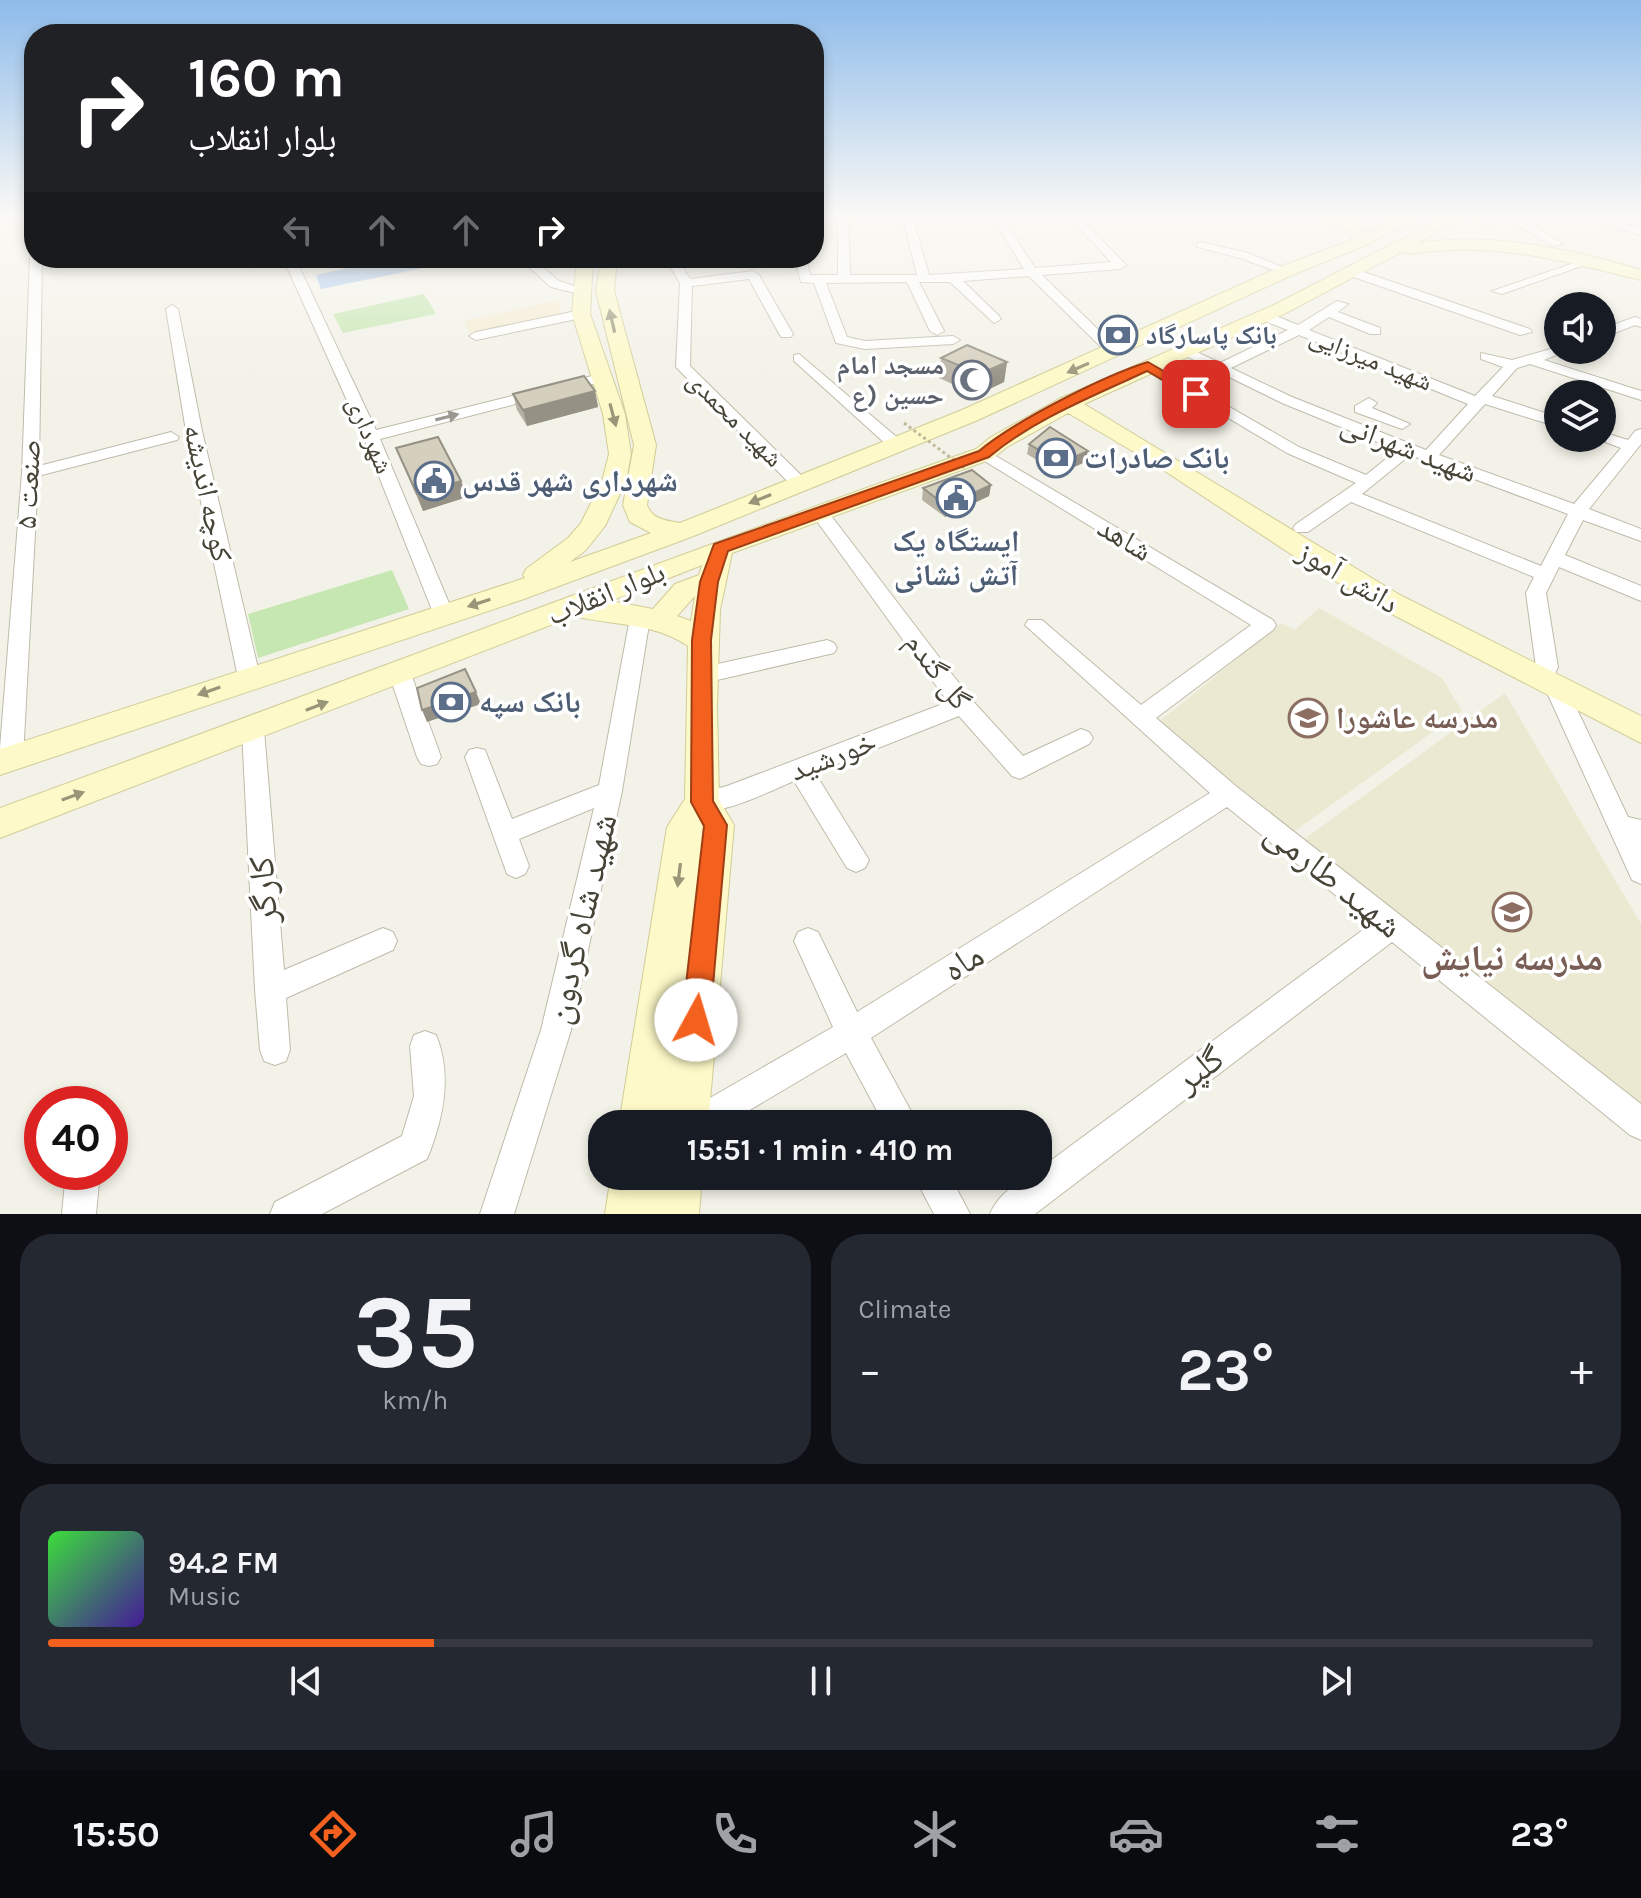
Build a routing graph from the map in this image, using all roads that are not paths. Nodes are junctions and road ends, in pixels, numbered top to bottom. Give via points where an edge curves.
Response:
1 (1031, 271) edge
2 (1349, 271) edge
3 (36, 272) edge
4 (295, 272) edge
5 (541, 272) edge
6 (584, 272) edge
7 (607, 272) edge
8 (679, 272) edge
9 (808, 272) edge
10 (844, 272) edge
11 (917, 272) edge
12 (1024, 272) edge
13 (1276, 272) edge
14 (1287, 272) edge
15 (1351, 272) edge
16 (1557, 272) edge
17 (1281, 274) junction
18 (844, 277) junction
19 (811, 278) junction
20 (918, 278) junction
21 (953, 278) junction
22 (686, 283) junction
23 (583, 291) junction
24 (1498, 291) dead end
25 (1238, 294) junction
26 (1324, 301) junction
27 (1342, 304) dead end
28 (172, 309) dead end
29 (1272, 312) junction
30 (581, 314) junction
31 (994, 319) dead end
32 (1641, 323) edge
33 (1616, 328) edge
34 (1299, 330) junction
35 (937, 331) dead end
36 (1375, 331) dead end
37 (1525, 332) dead end
38 (786, 334) dead end
39 (476, 336) dead end
40 (953, 340) dead end
41 (1181, 350) junction
42 (1114, 352) junction
43 (1486, 356) dead end
44 (1544, 357) edge
45 (799, 358) dead end
46 (1534, 361) junction
47 (1512, 365) junction
48 (1148, 366) junction
49 (1220, 368) junction
50 (600, 378) junction
51 (1093, 391) junction
52 (1641, 396) edge
53 (1480, 400) junction
54 (1067, 404) junction
55 (1544, 418) edge
56 (1117, 419) junction
57 (1402, 424) dead end
58 (899, 433) junction
59 (1367, 433) junction
60 (371, 436) junction
61 (171, 437) dead end
62 (1616, 439) edge
63 (1637, 441) edge
64 (1408, 449) junction
65 (1293, 450) junction
66 (866, 456) junction
67 (1428, 457) junction
68 (975, 461) junction
69 (1273, 461) dead end
70 (30, 473) junction
71 (1368, 482) junction
72 (799, 483) junction
73 (900, 483) junction
74 (1350, 495) junction
75 (635, 505) junction
76 (602, 507) junction
77 (1579, 510) junction
78 (820, 513) junction
79 (1302, 528) junction
80 (682, 531) junction
81 (1641, 535) edge
82 (720, 548) junction
83 (1550, 566) junction
84 (709, 582) junction
85 (514, 592) junction
86 (1641, 594) edge
87 (570, 607) junction
88 (444, 615) junction
89 (650, 620) junction
90 (1035, 625) dead end
91 (701, 640) junction
92 (827, 648) dead end
93 (400, 674) junction
94 (704, 675) junction
95 (249, 677) junction
96 (1551, 677) junction
97 (963, 705) junction
98 (1641, 713) edge
99 (1139, 718) junction
100 (253, 730) junction
101 (1641, 730) edge
102 (1081, 738) dead end
103 (429, 757) dead end
104 (477, 757) dead end
105 (6, 760) edge
106 (800, 769) junction
107 (610, 791) junction
108 (1228, 794) junction
109 (702, 802) junction
110 (0, 823) edge
111 (1629, 828) edge
112 (505, 833) junction
113 (856, 860) dead end
114 (516, 866) dead end
115 (1641, 872) edge
116 (1392, 925) junction
117 (383, 941) dead end
118 (808, 941) dead end
119 (270, 990) junction
120 (851, 1033) junction
121 (425, 1046) dead end
122 (275, 1050) dead end
123 (644, 1110) edge
124 (686, 1110) edge
125 (719, 1110) edge
126 (894, 1110) edge
127 (1641, 1124) edge
128 (81, 1190) edge
129 (632, 1190) edge
130 (678, 1190) edge
131 (939, 1190) edge
132 (296, 1212) edge
133 (79, 1214) edge
134 (497, 1214) edge
135 (629, 1214) edge
136 (675, 1214) edge
137 (953, 1214) edge
138 (1007, 1214) edge

1 - 42 street
2 - 26 main road, بلوار انقلاب
3 - 70 street, صنعت ۵
4 - 60 street, شهرداری
5 - 23 street via 555,284
6 - 23 main road
75 -> 7 main road via 645,445 605,291
8 - 22 street
9 - 19 street
10 - 18 street
11 - 20 street
12 - 21 street
13 - 17 street
14 - 17 main road, بلوار انقلاب
15 - 37 street
16 - 24 street
17 - 25 main road, بلوار انقلاب
17 - 26 main road via 1285,286
18 - 19 street
18 - 20 street
19 - 40 street via 841,340 865,345
20 - 21 street
20 - 35 street
21 - 31 street
22 - 38 street via 753,275
22 - 72 street, شهید محمدی via 683,367
23 - 30 main road
25 - 29 main road via 1270,295 1281,303
25 - 42 main road, بلوار انقلاب
26 - 27 street
26 - 29 main road, بلوار انقلاب
26 - 34 street
26 - 36 street
28 - 95 street, کوچه اندیشه
29 - 34 street, شهید میرزایی
29 - 41 main road, بلوار انقلاب
30 - 39 street
30 - 50 main road
32 - 33 street
34 - 49 street
34 - 53 street, شهید میرزایی
41 - 48 main road, بلوار انقلاب
41 - 49 street, شهید شهرانی
42 -> 58 main road, بلوار انقلاب via 970,415
43 - 47 street
44 - 46 street
45 - 58 street
46 - 47 street
46 - 52 street
47 - 53 street
48 - 51 main road, بلوار انقلاب
48 - 65 street
49 - 59 street, شهید شهرانی
60 -> 50 street
50 -> 76 main road via 614,414 620,454
51 - 54 main road, بلوار انقلاب
51 - 56 main road, دانش آموز
53 - 55 street, شهید میرزایی
53 - 67 street
54 - 56 main road, دانش آموز
54 - 68 main road, بلوار انقلاب
56 - 79 main road, دانش آموز
56 - 96 main road, دانش آموز via 1309,555 1416,618
57 - 59 street via 1373,410
58 - 66 main road, بلوار انقلاب
59 - 64 street, شهید شهرانی
60 - 88 street, شهرداری
61 - 70 street
62 - 63 street
63 - 77 street
64 - 67 street, شهید شهرانی
64 - 71 street
65 - 69 street
65 - 71 street
66 - 72 main road, بلوار انقلاب
66 - 73 main road via 892,452 913,462 917,467
67 - 77 street, شهید شهرانی
68 - 73 main road, بلوار انقلاب
68 - 99 street, شاهد via 1266,625
70 - 105 street, صنعت ۵
71 - 74 street
72 -> 80 main road, بلوار انقلاب
73 - 78 main road, بلوار انقلاب
74 - 79 street
74 - 83 street
75 - 76 main road via 617,521 608,519
75 - 80 main road via 650,525
76 - 85 main road via 577,544
77 - 81 street, شهید شهرانی
77 - 83 street
78 - 82 main road, بلوار انقلاب
78 - 97 street, گل گندم
79 - 96 main road, دانش آموز
80 - 85 main road, بلوار انقلاب
82 - 84 main road
82 - 87 main road, بلوار انقلاب
83 - 86 street
83 - 96 street via 1536,593
84 - 89 main road via 693,584
84 - 91 main road
85 -> 88 main road, بلوار انقلاب
87 - 89 main road
87 - 93 main road, بلوار انقلاب
88 - 95 main road, بلوار انقلاب
89 - 91 main road via 686,628
89 - 107 street, شهید شاه گردون
90 - 99 street, شهید طارمی
91 - 94 main road
92 - 94 street
100 -> 93 main road, بلوار انقلاب
93 - 103 street
94 - 109 main road
95 -> 105 main road, بلوار انقلاب
96 - 98 main road, دانش آموز
96 - 101 main road, دانش آموز
96 - 111 street
97 - 102 street, گل گندم via 1020,769
97 - 106 street, خورشید
99 - 108 street, شهید طارمی
110 -> 100 main road, بلوار انقلاب
100 - 119 street, کارگر
104 - 112 street
106 - 109 street, خورشید
106 - 113 street
107 - 112 street
107 - 134 street, شهید شاه گردون via 556,1030
108 - 116 street, شهید طارمی
108 - 120 street, ماه
109 -> 123 main road via 685,827
109 - 124 main road via 716,825
111 - 115 street
112 - 114 street
116 - 127 street, شهید طارمی
116 - 138 street, گلپر
117 - 119 street
118 - 120 street
119 - 122 street, کارگر
120 - 125 street, ماه
120 - 126 street
121 - 132 street via 430,1096 415,1147
128 - 133 street
129 - 135 main road
130 - 136 main road
131 - 137 street

